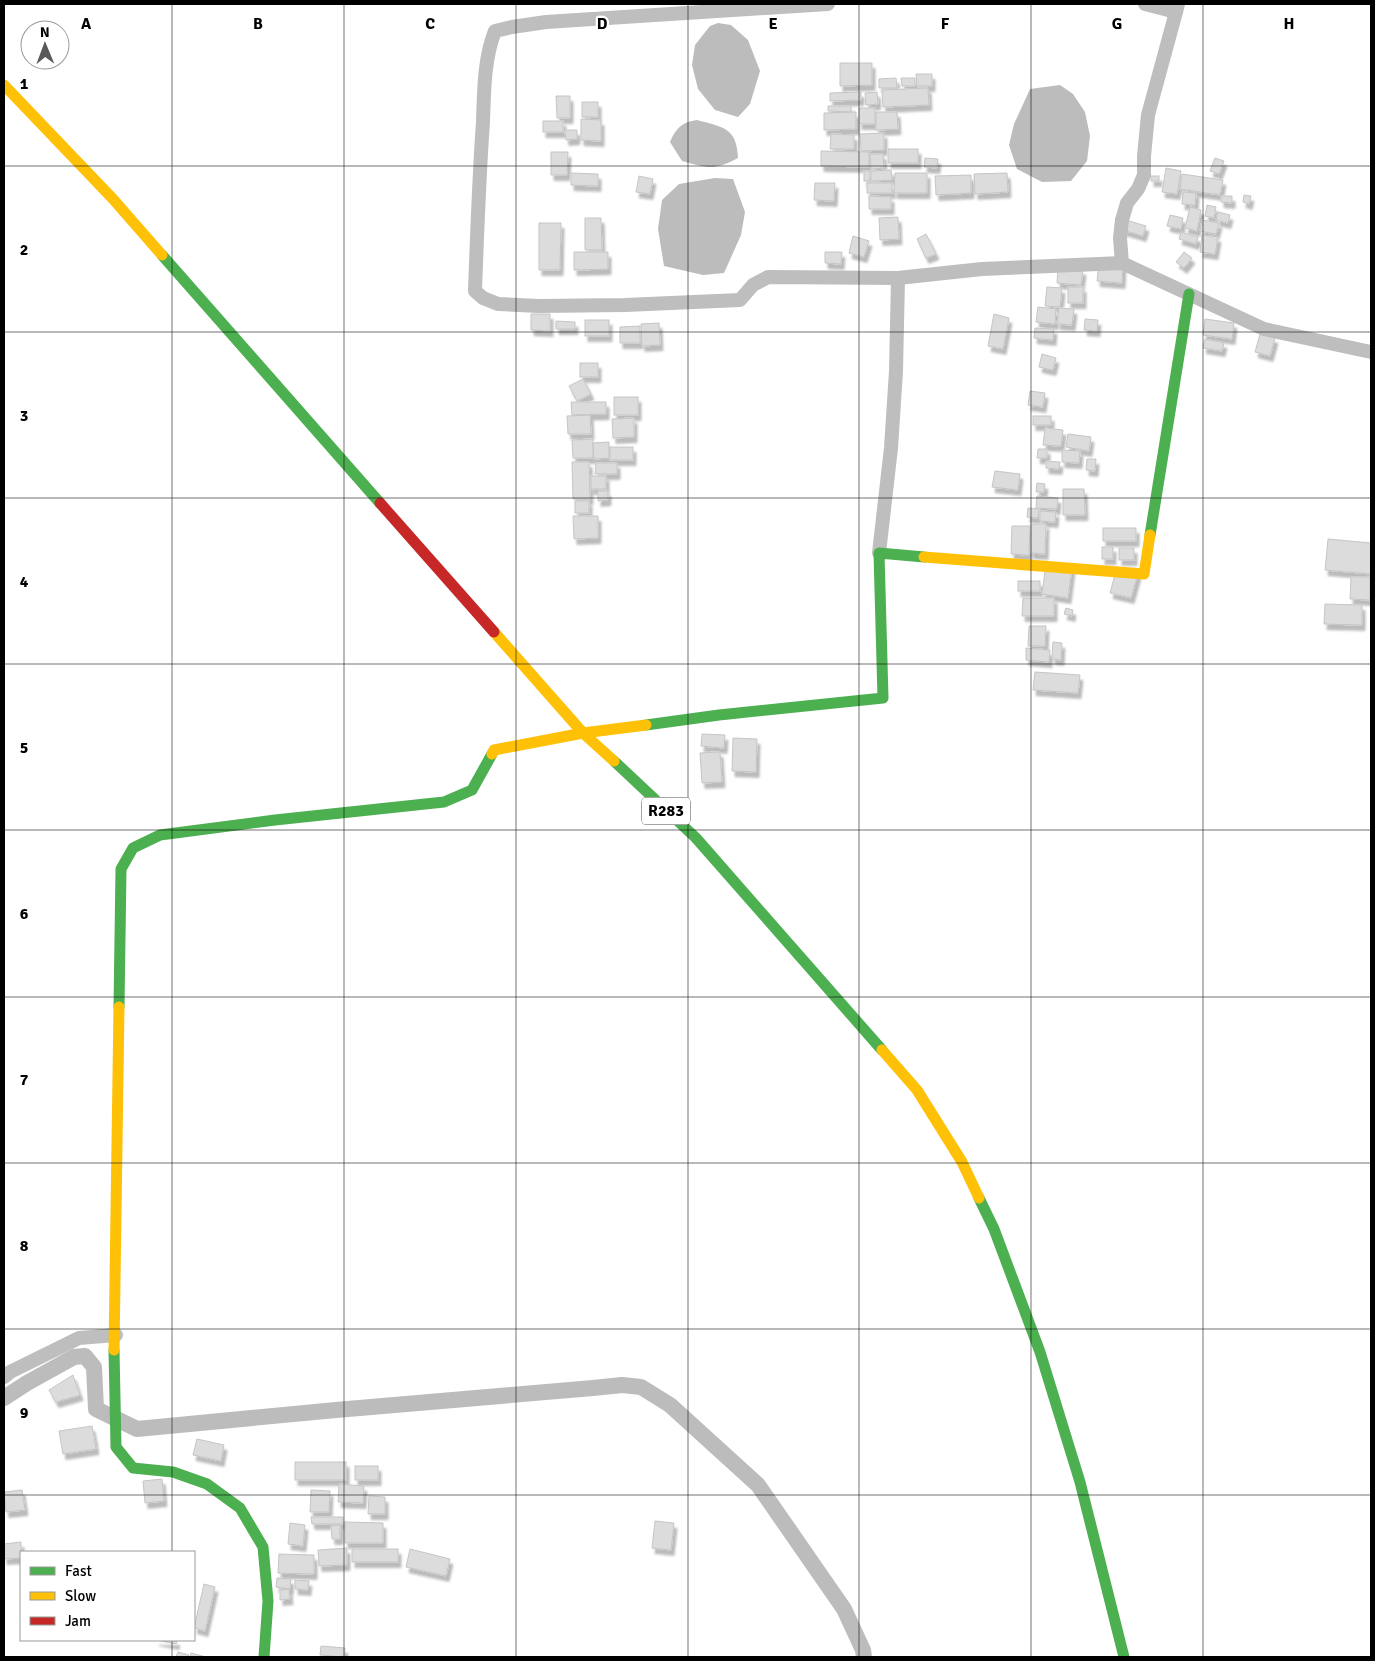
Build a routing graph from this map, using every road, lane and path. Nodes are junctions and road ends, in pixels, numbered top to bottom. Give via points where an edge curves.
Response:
1 (828, 4) edge
2 (1145, 4) edge
3 (1177, 8) edge
4 (4, 85) edge
5 (1122, 262) junction
6 (898, 278) junction
7 (1189, 294) junction
8 (1371, 352) edge
9 (879, 553) junction
10 (583, 733) junction
11 (115, 1342) junction
12 (4, 1377) edge
13 (264, 1657) edge
14 (1124, 1657) edge

1 - 6 street via 546,22 495,31 489,45 483,112 475,291 498,304 624,306 740,300 753,285 768,277
2 - 3 street
3 - 5 street via 1148,115 1144,175 1122,220
4 - 10 street, R283 via 113,199
5 - 6 street via 982,269
5 - 7 street
6 - 9 street via 891,448
7 - 8 street via 1264,329
7 - 9 street via 1144,574
9 - 10 street via 883,698
10 - 11 street via 494,750 472,790 444,802 160,835 133,848 121,869
10 - 14 street, R283 via 696,838 917,1090 962,1162 994,1229 1040,1352 1080,1482
11 - 12 street via 79,1338
11 - 13 street via 116,1447 133,1468 173,1472 207,1484 240,1508 263,1547 268,1601

